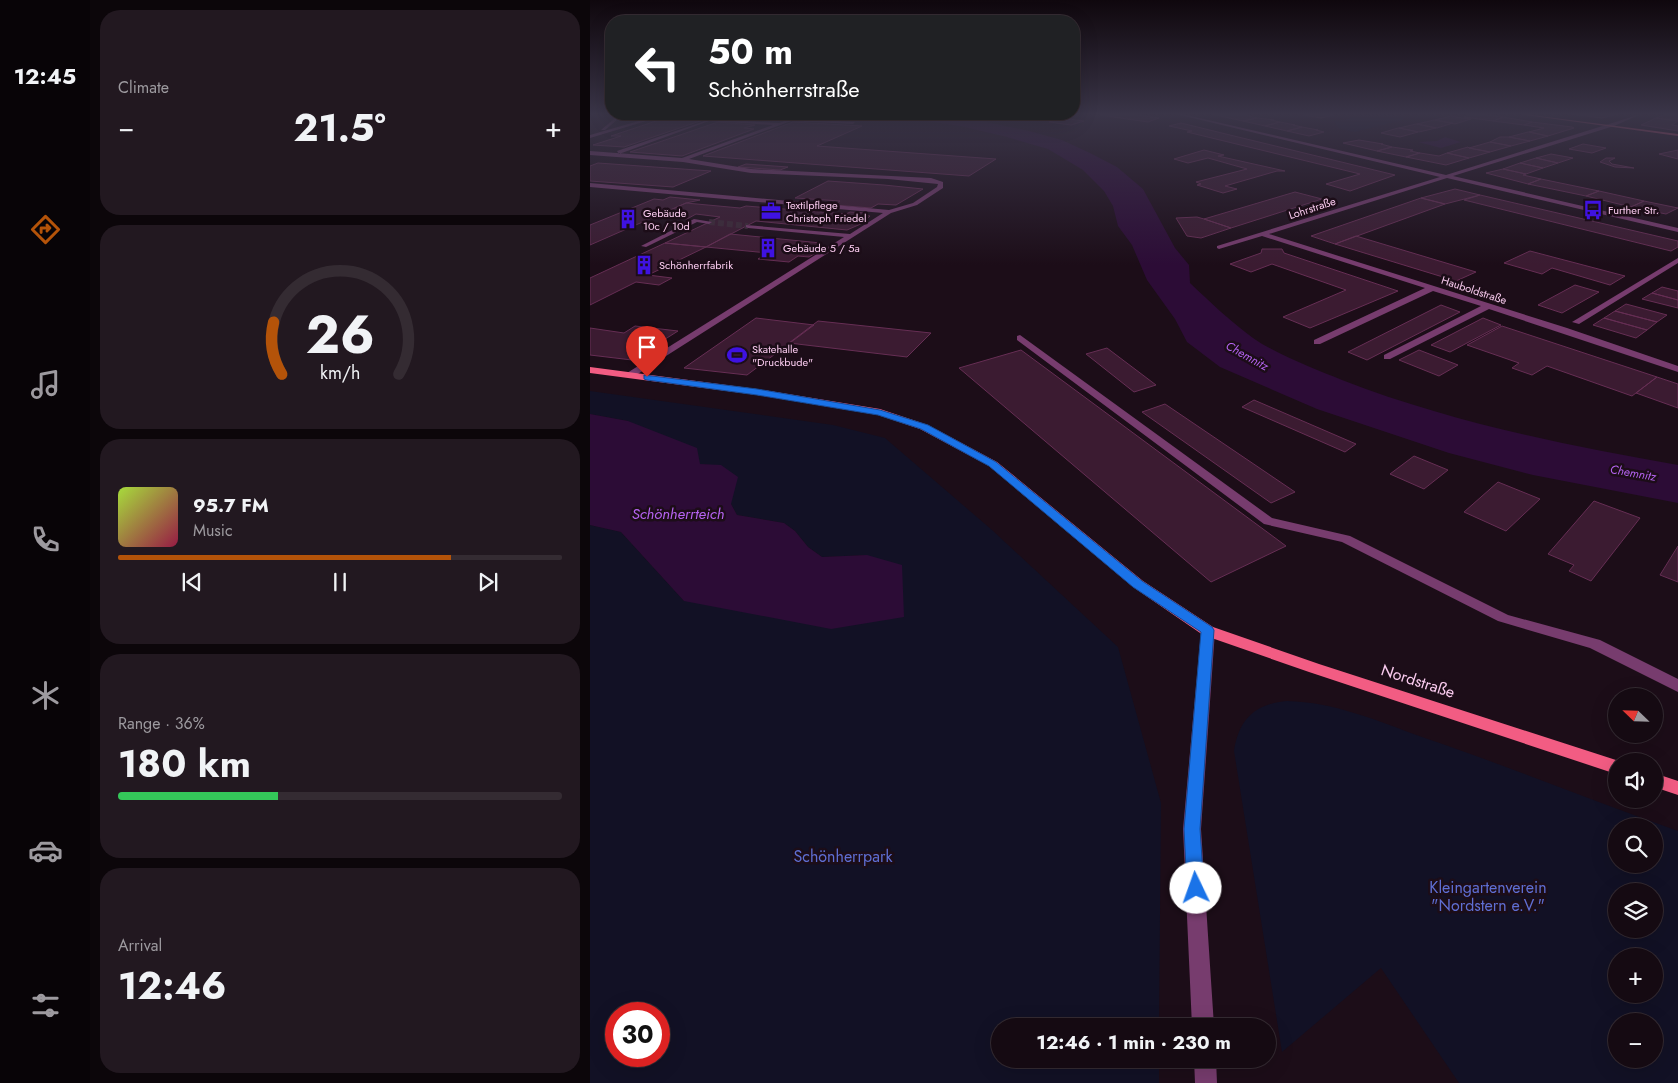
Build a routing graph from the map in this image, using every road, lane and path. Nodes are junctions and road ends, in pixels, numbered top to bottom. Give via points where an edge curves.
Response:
1 (711, 165) edge
2 (1394, 165) edge
3 (1482, 165) edge
4 (1443, 176) junction
5 (590, 186) edge
6 (889, 212) junction
7 (709, 222) tunnel mouth
8 (748, 226) tunnel mouth
9 (1678, 230) edge
10 (1263, 234) junction
11 (851, 236) junction
12 (644, 246) dead end
13 (1219, 247) dead end
14 (1678, 260) edge
15 (1432, 288) junction
16 (1488, 306) junction
17 (1576, 322) dead end
18 (1020, 338) dead end
19 (1317, 342) dead end
20 (1387, 357) dead end
21 (1678, 369) edge
22 (590, 370) edge
23 (630, 375) junction
24 (1208, 630) junction
25 (1678, 686) edge
26 (1608, 764) edge
27 (1663, 783) edge
28 (1678, 788) edge
29 (1203, 1018) edge
30 (1205, 1068) edge
31 (1206, 1083) edge

1 - 6 street via 751,171 888,177 941,183 940,188 915,204
2 - 4 street
3 - 4 street, Lohrstraße
4 - 9 street
4 - 10 street, Lohrstraße
5 - 6 street
6 - 11 street
7 - 12 street via 696,220
8 - 11 street
10 - 13 street, Lohrstraße
10 - 15 street, Hauboldstraße
11 - 23 street
14 - 17 street
15 - 16 street, Hauboldstraße
15 - 19 street
16 - 20 street
16 - 21 street, Hauboldstraße
18 - 25 street via 1268,521 1346,539 1503,618 1595,644
22 - 23 main road, Nordstraße
23 - 24 main road, Nordstraße via 880,412 924,427 993,464 1138,584
24 - 26 main road, Nordstraße
24 - 29 street via 1192,829
27 - 28 main road
30 - 31 street

